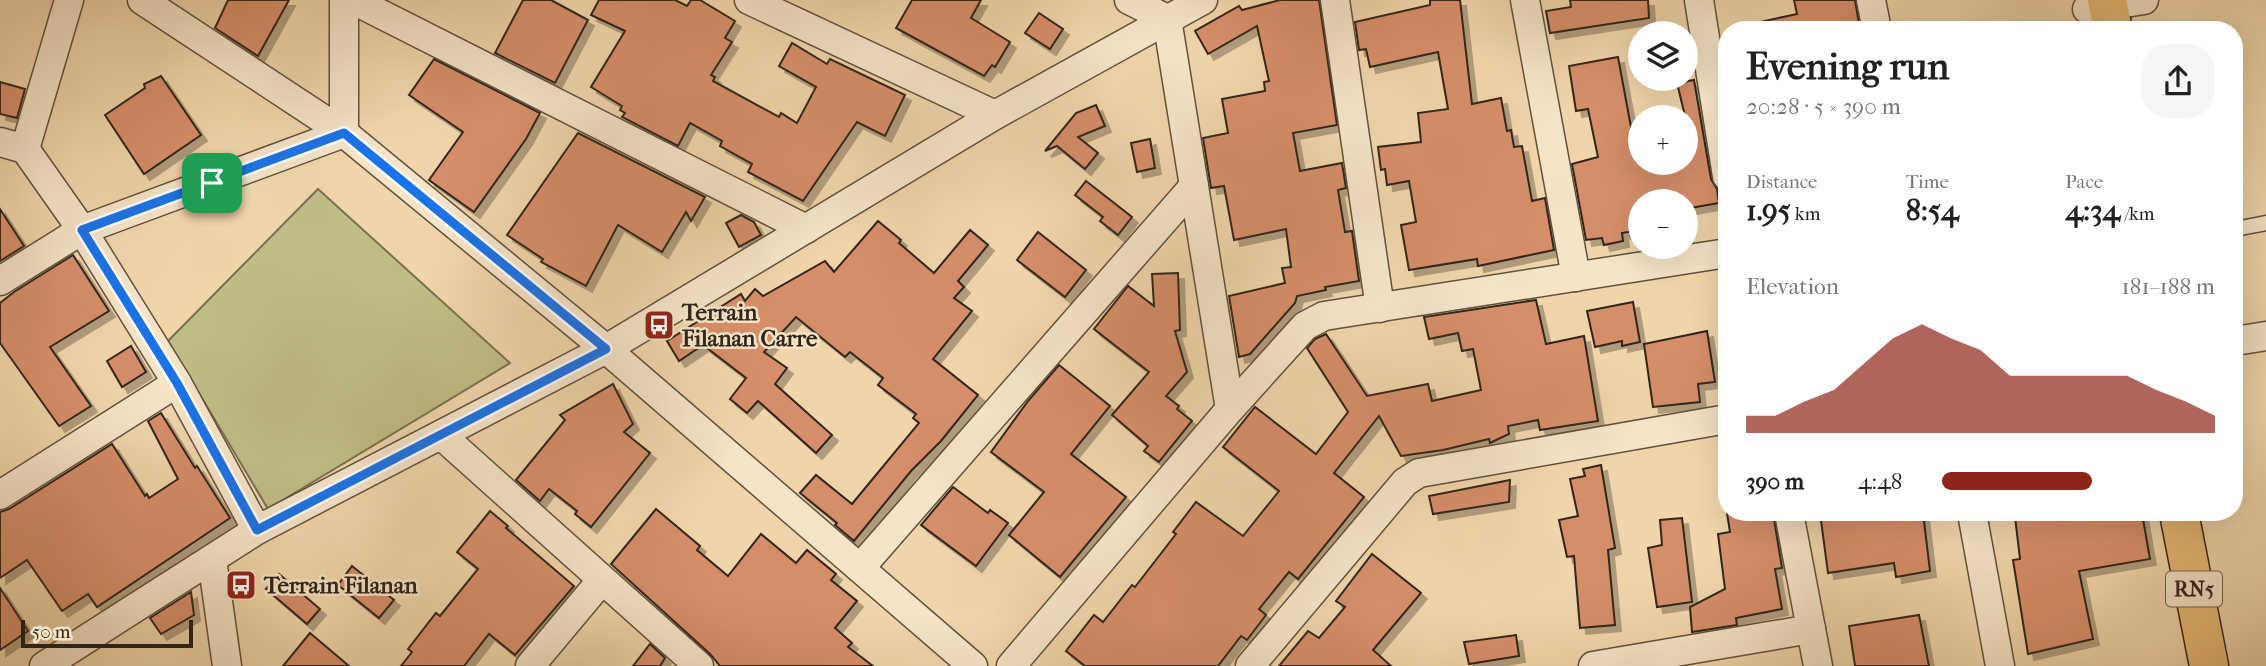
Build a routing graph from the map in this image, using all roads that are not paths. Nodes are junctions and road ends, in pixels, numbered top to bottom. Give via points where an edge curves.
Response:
1 (69, 0) edge
2 (142, 0) edge
3 (344, 0) edge
4 (353, 0) edge
5 (750, 0) edge
6 (1129, 0) edge
7 (1203, 0) edge
8 (1335, 0) edge
9 (1525, 0) edge
10 (1699, 0) edge
11 (1871, 0) edge
12 (1167, 19) junction
13 (1875, 21) edge
14 (995, 115) junction
15 (1718, 119) edge
16 (344, 133) junction
17 (13, 146) edge
18 (1194, 186) junction
19 (2266, 223) edge
20 (2243, 227) edge
21 (806, 229) junction
22 (82, 230) junction
23 (1718, 254) edge
24 (1576, 277) junction
25 (0, 281) edge
26 (1380, 308) junction
27 (2266, 336) edge
28 (2243, 340) edge
29 (606, 349) junction
30 (177, 383) junction
31 (1230, 409) junction
32 (1718, 421) edge
33 (441, 435) junction
34 (0, 495) edge
35 (1791, 521) edge
36 (1973, 521) edge
37 (2181, 521) edge
38 (2206, 521) edge
39 (257, 530) junction
40 (212, 559) junction
41 (860, 568) junction
42 (601, 581) junction
43 (1811, 629) junction
44 (44, 666) edge
45 (227, 666) edge
46 (530, 666) edge
47 (699, 666) edge
48 (973, 666) edge
49 (1011, 666) edge
50 (1250, 666) edge
51 (1593, 666) edge
52 (1818, 666) edge
53 (2000, 666) edge
54 (2209, 666) edge
55 (2233, 666) edge

1 - 17 street
2 - 16 street
3 - 16 street
4 - 21 street
5 - 14 street
6 - 12 street
7 - 12 street
8 - 26 street
9 - 24 street
10 - 15 street
11 - 13 street
12 - 14 street
12 - 18 street
14 - 21 street
16 - 22 street
16 - 29 street
17 - 22 street
18 - 31 street
18 - 41 street
19 - 20 lane
21 - 29 street
22 - 25 street
22 - 30 street
23 - 24 street
24 - 26 street
26 - 31 street via 1324,316 1305,327
27 - 28 street
29 - 33 street
29 - 41 street
30 - 34 street
30 - 39 street
31 - 49 street
32 - 50 street via 1419,472 1405,482
33 - 39 street
33 - 42 street
35 - 43 street
36 - 53 street
37 - 54 highway, RN5
38 - 55 highway, RN5
39 - 40 street
40 - 44 street
40 - 45 street
41 - 48 street
42 - 46 street
42 - 47 street
43 - 51 street
43 - 52 street

